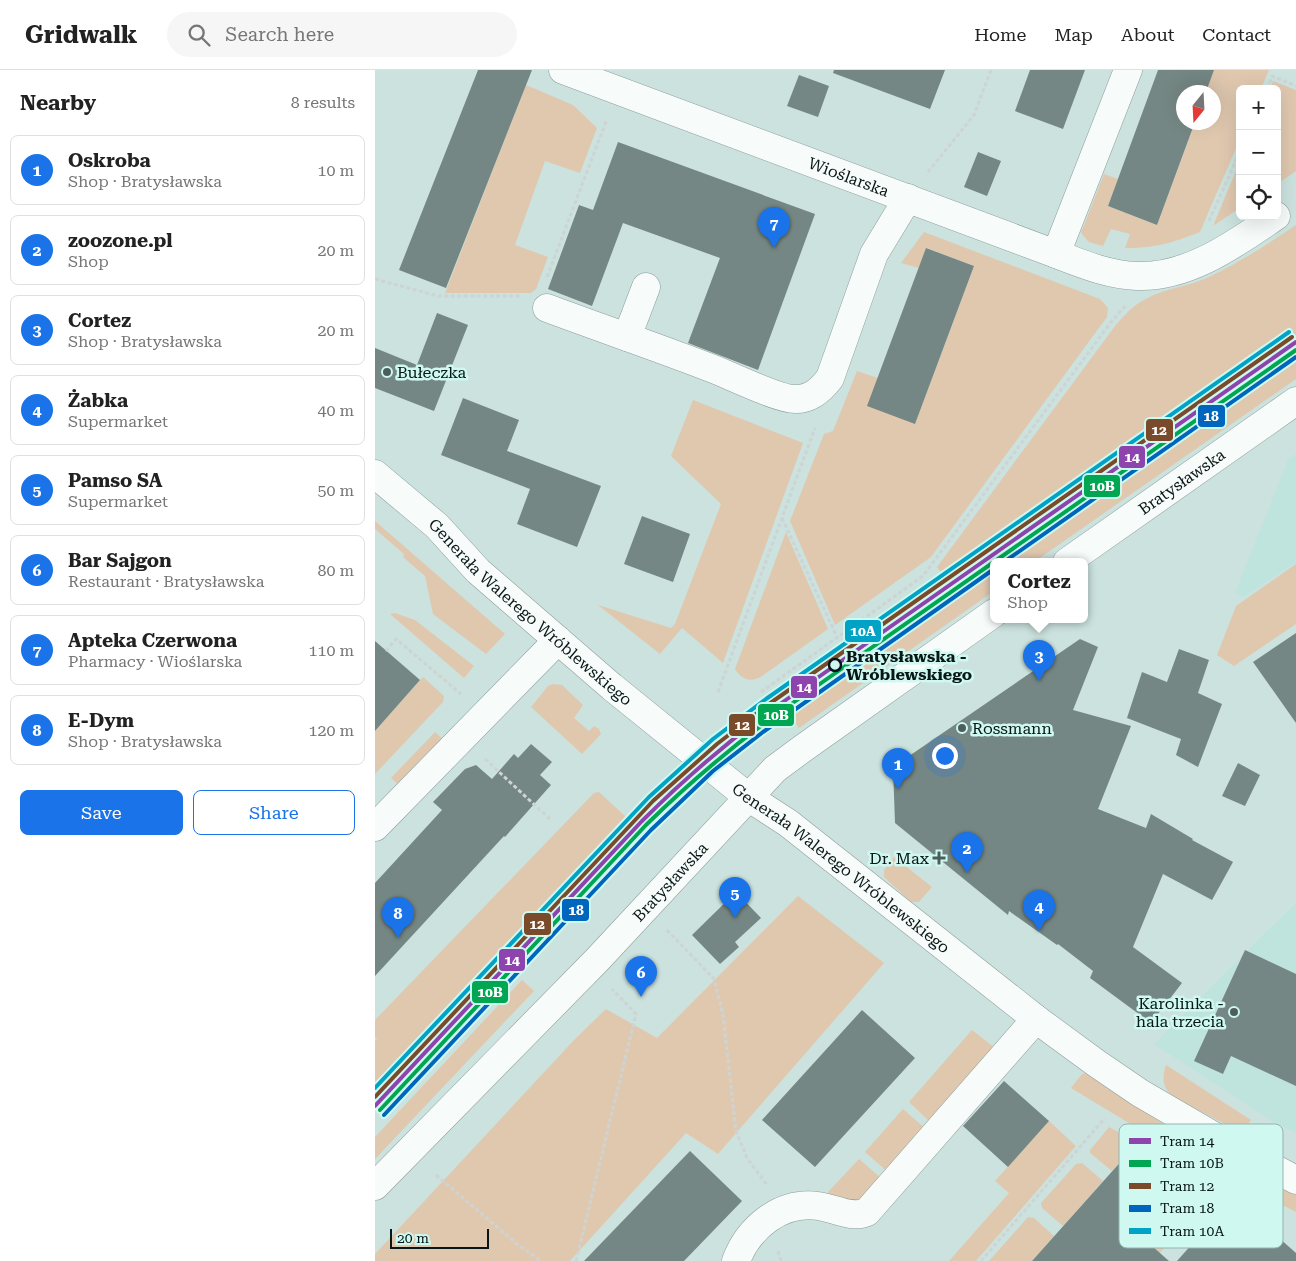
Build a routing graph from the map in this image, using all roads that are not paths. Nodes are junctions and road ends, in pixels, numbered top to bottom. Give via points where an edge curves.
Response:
1 (563, 70) edge
2 (1128, 70) edge
3 (908, 198) junction
4 (1296, 202) edge
5 (1281, 213) edge
6 (1271, 220) edge
7 (1056, 254) junction
8 (646, 287) dead end
9 (543, 302) road end
10 (627, 337) junction
11 (1296, 401) edge
12 (375, 474) edge
13 (1073, 558) edge
14 (990, 616) edge
15 (558, 640) junction
16 (748, 797) junction
17 (375, 827) edge
18 (1035, 1019) junction
19 (1193, 1124) edge
20 (1283, 1173) edge
21 (1296, 1180) edge
22 (375, 1186) edge
23 (736, 1261) edge

1 - 3 street, Wioślarska
2 - 7 street
3 - 7 street, Wioślarska
3 - 10 street via 874,254 830,378 808,398 793,399 773,393
4 - 5 street, Wioślarska
6 - 7 street, Wioślarska via 1217,253 1186,268 1160,274 1134,288 1112,272
8 - 10 street
9 - 10 street
11 - 13 street, Bratysławska
12 - 15 street, Generała Walerego Wróblewskiego via 437,526 478,571
14 - 16 street, Bratysławska via 775,769
15 - 16 street, Generała Walerego Wróblewskiego
15 - 17 street
16 - 18 street, Generała Walerego Wróblewskiego via 788,823
16 - 22 street, Bratysławska via 605,952
18 - 19 street, Generała Walerego Wróblewskiego via 1140,1093
18 - 23 street via 867,1212 853,1214 818,1206 793,1206 765,1221 745,1241
20 - 21 street, Generała Walerego Wróblewskiego

